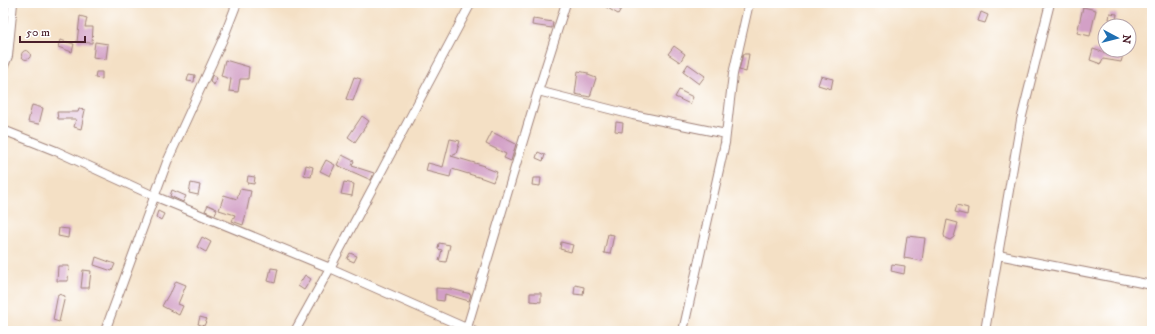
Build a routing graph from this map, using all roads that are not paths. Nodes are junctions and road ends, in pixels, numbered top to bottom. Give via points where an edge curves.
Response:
1 (13, 3) edge
2 (237, 3) edge
3 (471, 3) edge
4 (566, 3) edge
5 (749, 3) edge
6 (1050, 3) edge
7 (3, 68) edge
8 (538, 90) junction
9 (3, 130) edge
10 (726, 134) junction
11 (154, 196) junction
12 (998, 254) junction
13 (330, 268) junction
14 (1152, 285) edge
15 (469, 330) edge
16 (105, 331) edge
17 (295, 331) edge
18 (683, 331) edge
19 (984, 331) edge

1 - 7 street via 8,56
2 - 11 street
3 - 13 street
4 - 8 street
5 - 10 street via 733,74
6 - 12 street via 1021,120
8 - 10 street via 633,115
8 - 15 street
9 - 11 street
10 - 18 street
11 - 13 street
11 - 16 street
12 - 14 street
12 - 19 street
13 - 15 street
13 - 17 street

